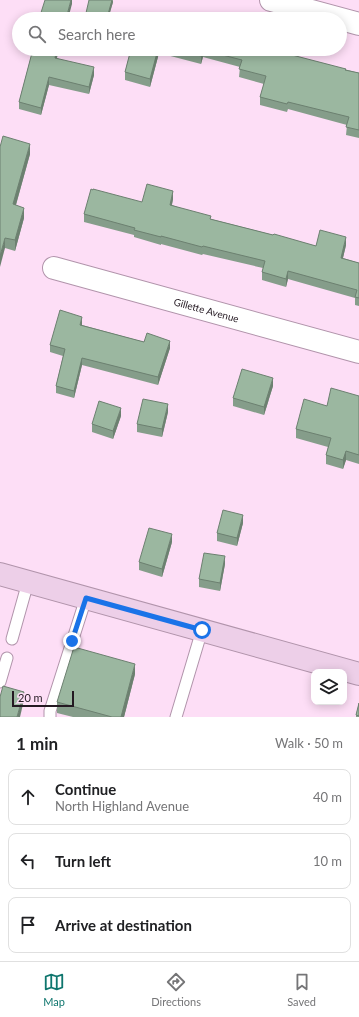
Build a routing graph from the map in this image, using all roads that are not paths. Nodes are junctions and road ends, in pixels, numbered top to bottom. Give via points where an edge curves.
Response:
1 (271, 0) edge
2 (315, 12) edge
3 (347, 21) edge
4 (359, 24) edge
5 (54, 268) dead end
6 (359, 352) edge
7 (0, 574) edge
8 (28, 582) junction
9 (86, 598) junction
10 (202, 630) junction
11 (12, 639) dead end
12 (7, 658) dead end
13 (359, 674) edge
14 (0, 682) edge
15 (50, 717) edge
16 (176, 717) edge

1 - 2 street
3 - 4 street
5 - 6 street, Gillette Avenue
7 - 8 street
8 - 9 street
8 - 11 lane
9 - 10 street
9 - 15 lane
10 - 13 street
10 - 16 lane
12 - 14 lane

